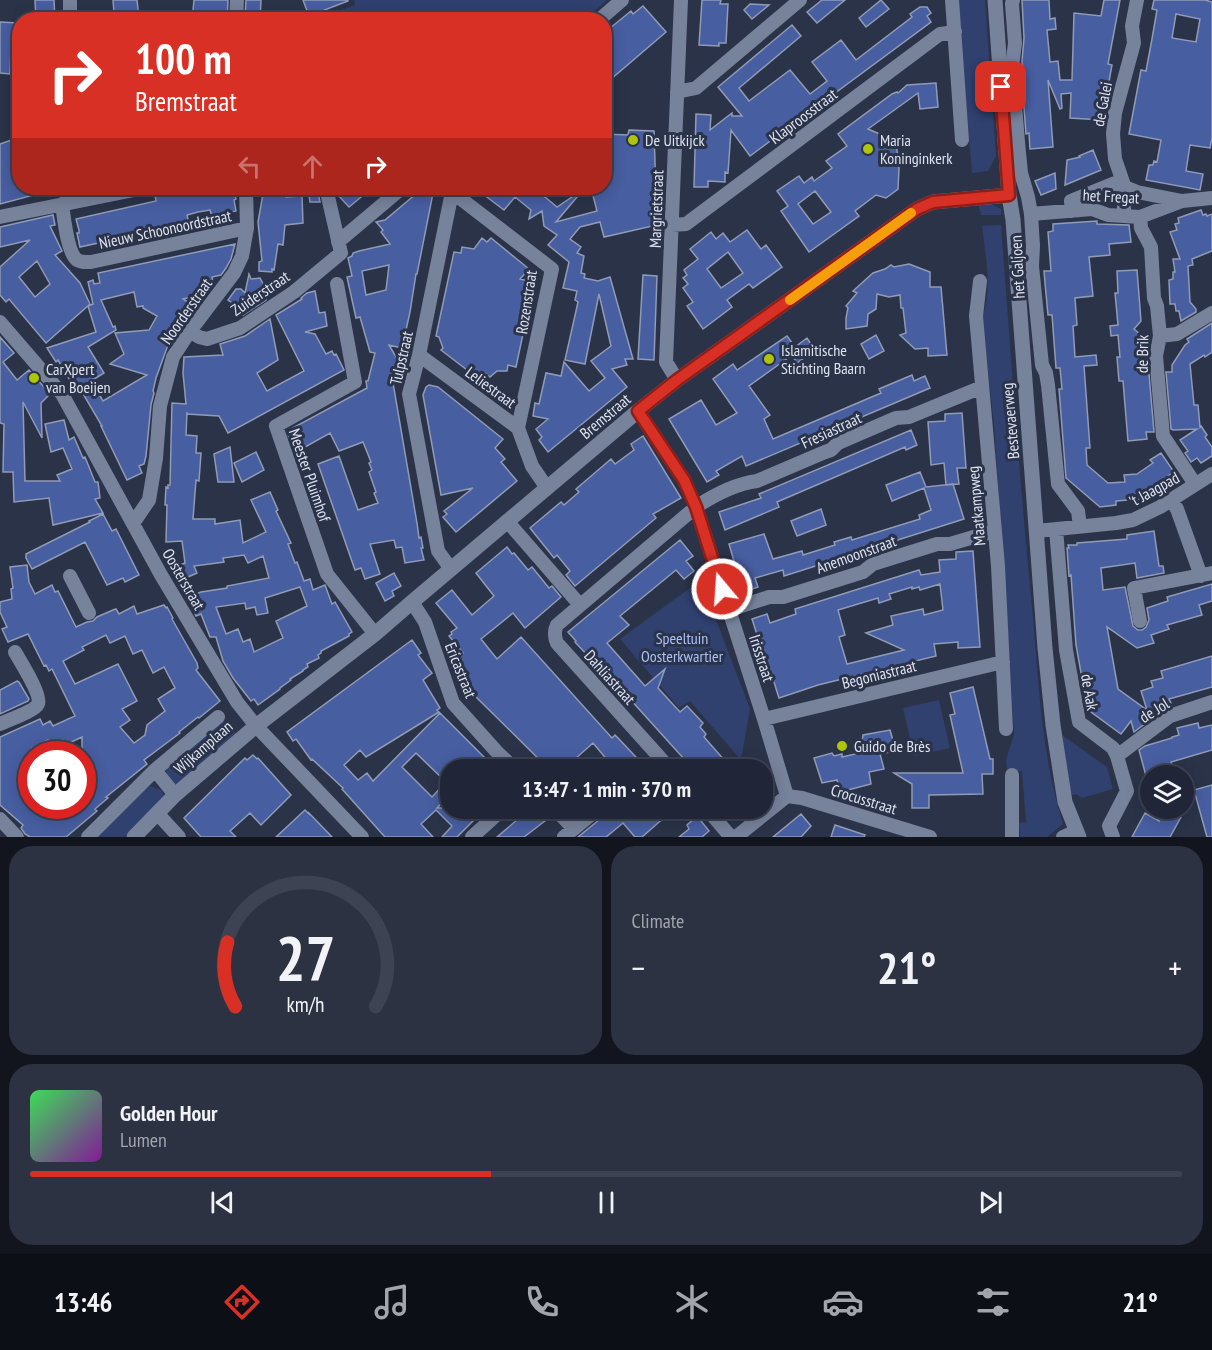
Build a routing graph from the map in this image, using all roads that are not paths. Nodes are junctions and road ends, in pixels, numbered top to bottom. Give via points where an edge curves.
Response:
1 (622, 0) edge
2 (681, 0) edge
3 (800, 0) edge
4 (952, 0) edge
5 (995, 0) edge
6 (1013, 0) edge
7 (1137, 0) edge
8 (608, 12) edge
9 (955, 32) junction
10 (676, 92) junction
11 (962, 140) dead end
12 (1124, 185) junction
13 (108, 195) edge
14 (246, 195) edge
15 (328, 195) edge
16 (395, 195) edge
17 (450, 195) edge
18 (457, 195) edge
19 (1009, 195) junction
20 (1212, 198) edge
21 (1182, 201) junction
22 (62, 204) junction
23 (1072, 211) junction
24 (1031, 214) junction
25 (1124, 215) junction
26 (0, 217) edge
27 (1140, 217) junction
28 (672, 225) junction
29 (247, 228) junction
30 (340, 248) junction
31 (980, 281) dead end
32 (337, 284) dead end
33 (1212, 313) edge
34 (0, 322) edge
35 (190, 331) junction
36 (1160, 336) junction
37 (419, 355) junction
38 (677, 380) junction
39 (982, 387) junction
40 (638, 411) junction
41 (518, 428) junction
42 (1212, 474) edge
43 (1195, 484) junction
44 (547, 488) junction
45 (1171, 500) junction
46 (696, 507) junction
47 (507, 521) junction
48 (134, 522) junction
49 (1080, 526) junction
50 (1056, 529) junction
51 (994, 531) junction
52 (1037, 531) junction
53 (451, 569) junction
54 (1207, 574) edge
55 (70, 576) dead end
56 (412, 602) junction
57 (580, 605) junction
58 (729, 610) junction
59 (89, 614) dead end
60 (1140, 621) dead end
61 (375, 634) junction
62 (15, 652) dead end
63 (1003, 662) junction
64 (1212, 702) edge
65 (218, 717) dead end
66 (764, 719) junction
67 (0, 724) edge
68 (256, 726) junction
69 (1006, 729) dead end
70 (1117, 756) junction
71 (504, 759) edge
72 (661, 759) edge
73 (155, 770) junction
74 (1012, 776) dead end
75 (175, 795) junction
76 (787, 796) junction
77 (157, 813) junction
78 (0, 819) edge
79 (492, 819) edge
80 (561, 819) edge
81 (586, 819) edge
82 (716, 819) edge
83 (569, 833) edge
84 (1073, 835) edge
85 (17, 837) edge
86 (88, 837) edge
87 (134, 837) edge
88 (179, 837) edge
89 (362, 837) edge
90 (472, 837) edge
91 (733, 837) edge
92 (930, 837) edge
93 (1012, 837) edge
94 (1113, 837) edge

1 - 8 street
2 - 10 street, Margrietstraat
3 - 10 street via 696,88
4 - 9 street
5 - 19 street, Bestevaerweg
6 - 24 street, het Galjoen via 1012,67 1018,142
7 - 12 street, de Galei via 1132,26 1134,43 1113,121 1113,152
9 - 11 street
9 - 28 street, Klaproosstraat via 940,34 686,224
10 - 28 street, Margrietstraat
12 - 21 street, het Fregat via 1137,192
12 - 23 street, het Fregat via 1115,183 1071,201
12 - 25 street, de Galei
13 - 22 street
14 - 29 street, Noorderstraat
15 - 30 street
16 - 30 street, Zuiderstraat
17 - 37 street, Tulpstraat
18 - 41 street, Rozenstraat via 552,269
19 - 38 street, Bremstraat via 933,202 917,209
19 - 52 street, Bestevaerweg
20 - 21 street, het Fregat
21 - 27 street, het Fregat
22 - 26 street
22 - 29 street, Nieuw Schoonoordstraat via 70,250 82,262
23 - 24 street, het Fregat
23 - 25 street, het Fregat via 1092,209
24 - 49 street, het Galjoen via 1032,266 1058,484 1078,510
25 - 27 street, het Fregat
27 - 36 street, de Brik via 1151,247
28 - 38 street, Margrietstraat via 666,362
29 - 35 street, Noorderstraat via 234,273
30 - 35 street, Zuiderstraat via 294,292 240,328 207,339
31 - 39 street, Maatkampweg via 976,316
32 - 61 street, Meester Pluimhof via 355,382 276,426 327,574
33 - 36 street via 1177,334
34 - 48 street, Oosterstraat via 62,394
35 - 48 street, Noorderstraat via 173,357 165,382 149,500
36 - 43 street, de Brik via 1156,356 1163,436
37 - 41 street, Leliestraat
37 - 53 street, Tulpstraat via 409,394 438,551
38 - 40 street, Bremstraat
39 - 46 street, Fresiastraat via 909,417 896,418
39 - 51 street, Maatkampweg
40 - 44 street, Bremstraat
40 - 46 street, Irisstraat via 684,480
41 - 44 street, Leliestraat via 532,466
42 - 43 street, 't Jaagpad
43 - 45 street, 't Jaagpad
44 - 47 street, Bremstraat
45 - 49 street, 't Jaagpad via 1133,520
45 - 54 street
46 - 57 street, Dahliastraat
46 - 58 street, Irisstraat
47 - 53 street, Bremstraat
47 - 57 street
48 - 68 street, Oosterstraat via 237,702
49 - 50 street, 't Jaagpad
50 - 52 street, 't Jaagpad
50 - 70 street, de Aak via 1066,650 1079,722 1113,748
51 - 58 street, Anemoonstraat via 937,544 840,579
51 - 63 street, Maatkampweg
52 - 84 street, Bestevaerweg via 1053,725
53 - 56 street, Bremstraat
54 - 60 street via 1134,588
55 - 59 street
56 - 61 street, Bremstraat
56 - 71 street, Ericastraat via 425,622 453,703
57 - 72 street, Dahliastraat via 557,625 557,643
58 - 66 street, Irisstraat
61 - 68 street, Bremstraat
62 - 67 street via 39,701 32,710
63 - 66 street, Begoniastraat
63 - 69 street, Maatkampweg
64 - 70 street, de Jol via 1170,716
65 - 73 street, Wijkamplaan
66 - 76 street, Irisstraat
68 - 75 street, Wijkamplaan
68 - 89 street, Oosterstraat
70 - 94 street, de Aak via 1127,791 1109,826
73 - 75 street, Wijkamplaan
73 - 86 street, Wijkamplaan
74 - 93 street
75 - 77 street, Wijkamplaan
76 - 91 street
76 - 92 street, Crocusstraat
77 - 87 street, Wijkamplaan
77 - 88 street
78 - 85 street
79 - 90 street
80 - 83 street
81 - 83 street
82 - 91 street

